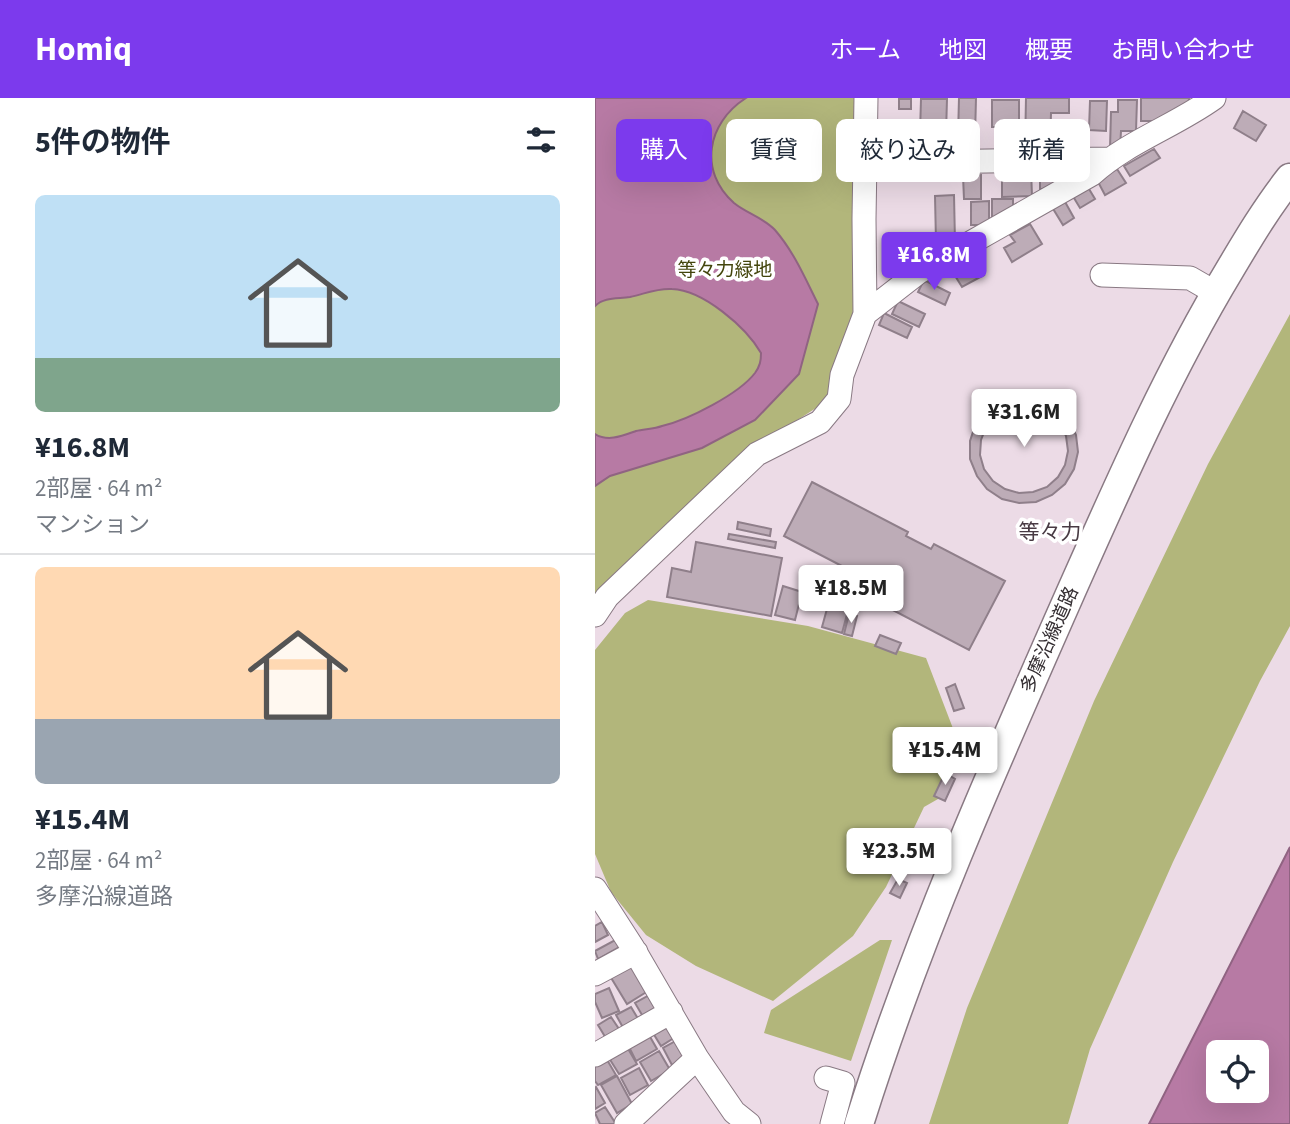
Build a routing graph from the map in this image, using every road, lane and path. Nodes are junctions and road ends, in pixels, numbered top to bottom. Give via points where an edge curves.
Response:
1 (866, 98) edge
2 (1214, 98) edge
3 (866, 119) edge
4 (1108, 159) junction
5 (980, 161) edge
6 (1290, 178) edge
7 (866, 182) edge
8 (1103, 275) dead end
9 (1216, 293) junction
10 (865, 314) junction
11 (595, 615) edge
12 (595, 889) edge
13 (636, 952) junction
14 (595, 974) edge
15 (671, 1012) junction
16 (595, 1055) edge
17 (697, 1058) junction
18 (826, 1078) dead end
19 (626, 1124) edge
20 (749, 1124) edge
21 (832, 1124) edge
22 (859, 1124) edge

1 - 3 street
2 - 4 street
4 - 5 street
4 - 10 street via 1091,174 919,272
6 - 9 main road, 多摩沿線道路
7 - 10 street
8 - 9 street via 1189,278
9 - 22 main road, 多摩沿線道路 via 1158,402 993,768 930,921
10 - 11 street via 842,375 839,399 820,422 757,454 607,597
12 - 13 street
13 - 14 street
13 - 15 street
15 - 16 street
15 - 17 street
17 - 19 street
17 - 20 street via 734,1112
18 - 21 street via 843,1083

